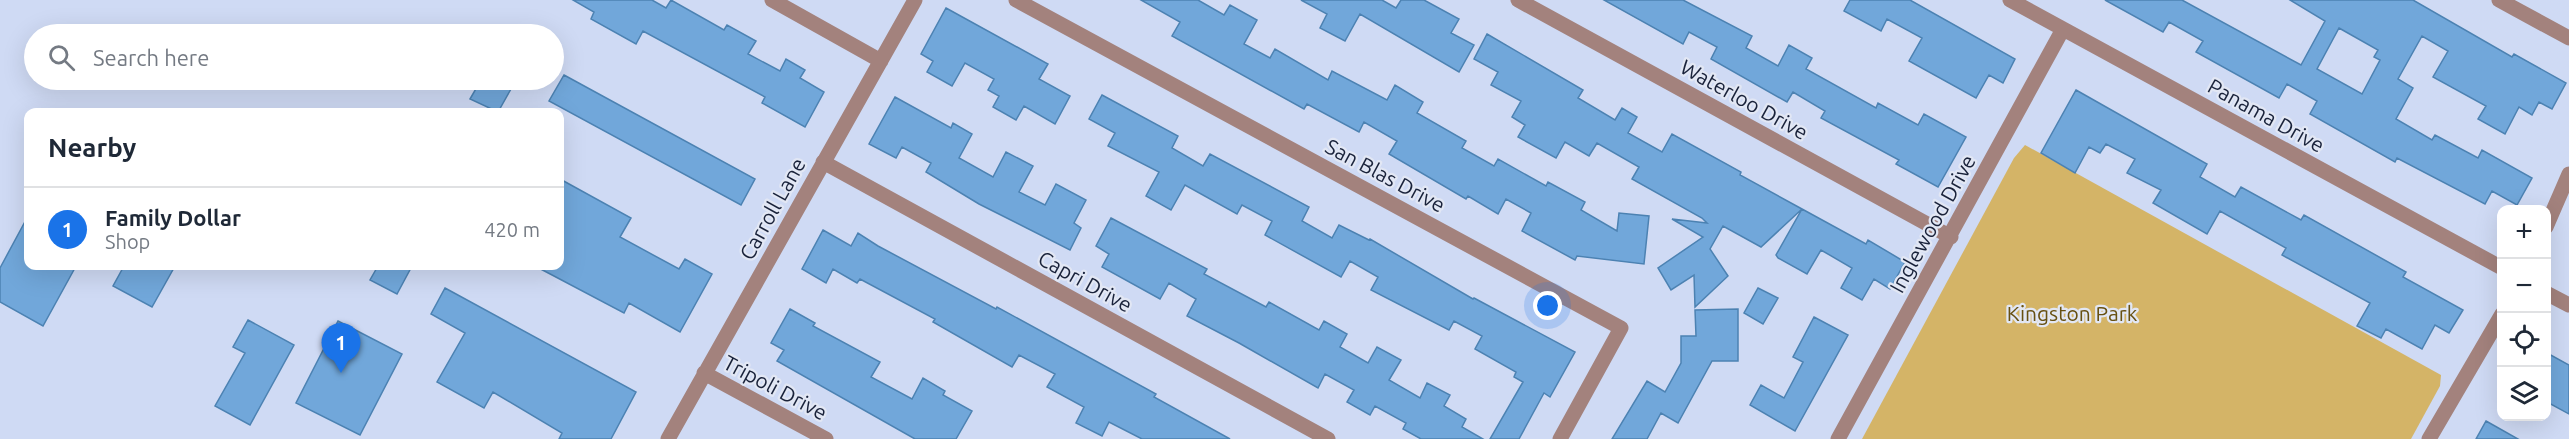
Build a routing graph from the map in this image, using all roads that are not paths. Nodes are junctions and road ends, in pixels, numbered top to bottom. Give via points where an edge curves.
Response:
1 (772, 0) edge
2 (915, 0) edge
3 (1016, 0) edge
4 (1518, 0) edge
5 (2010, 0) edge
6 (2499, 0) edge
7 (2063, 29) junction
8 (2569, 38) edge
9 (881, 61) junction
10 (823, 162) junction
11 (2569, 174) edge
12 (2551, 217) edge
13 (1951, 237) junction
14 (2497, 265) edge
15 (2551, 295) edge
16 (2569, 305) edge
17 (2497, 323) edge
18 (704, 373) junction
19 (668, 439) edge
20 (826, 439) edge
21 (1328, 439) edge
22 (1560, 439) edge
23 (1839, 439) edge
24 (2429, 439) edge

1 - 9 street
2 - 9 street, Carroll Lane
3 - 22 street, San Blas Drive via 1621,328
4 - 13 street, Waterloo Drive
5 - 7 street, Panama Drive
6 - 8 street
7 - 13 street, Inglewood Drive
7 - 14 street, Panama Drive
9 - 10 street, Carroll Lane
10 - 18 street, Carroll Lane
10 - 21 street, Capri Drive
11 - 12 street
13 - 23 street, Inglewood Drive
15 - 16 street
17 - 24 street
18 - 19 street, Carroll Lane
18 - 20 street, Tripoli Drive

